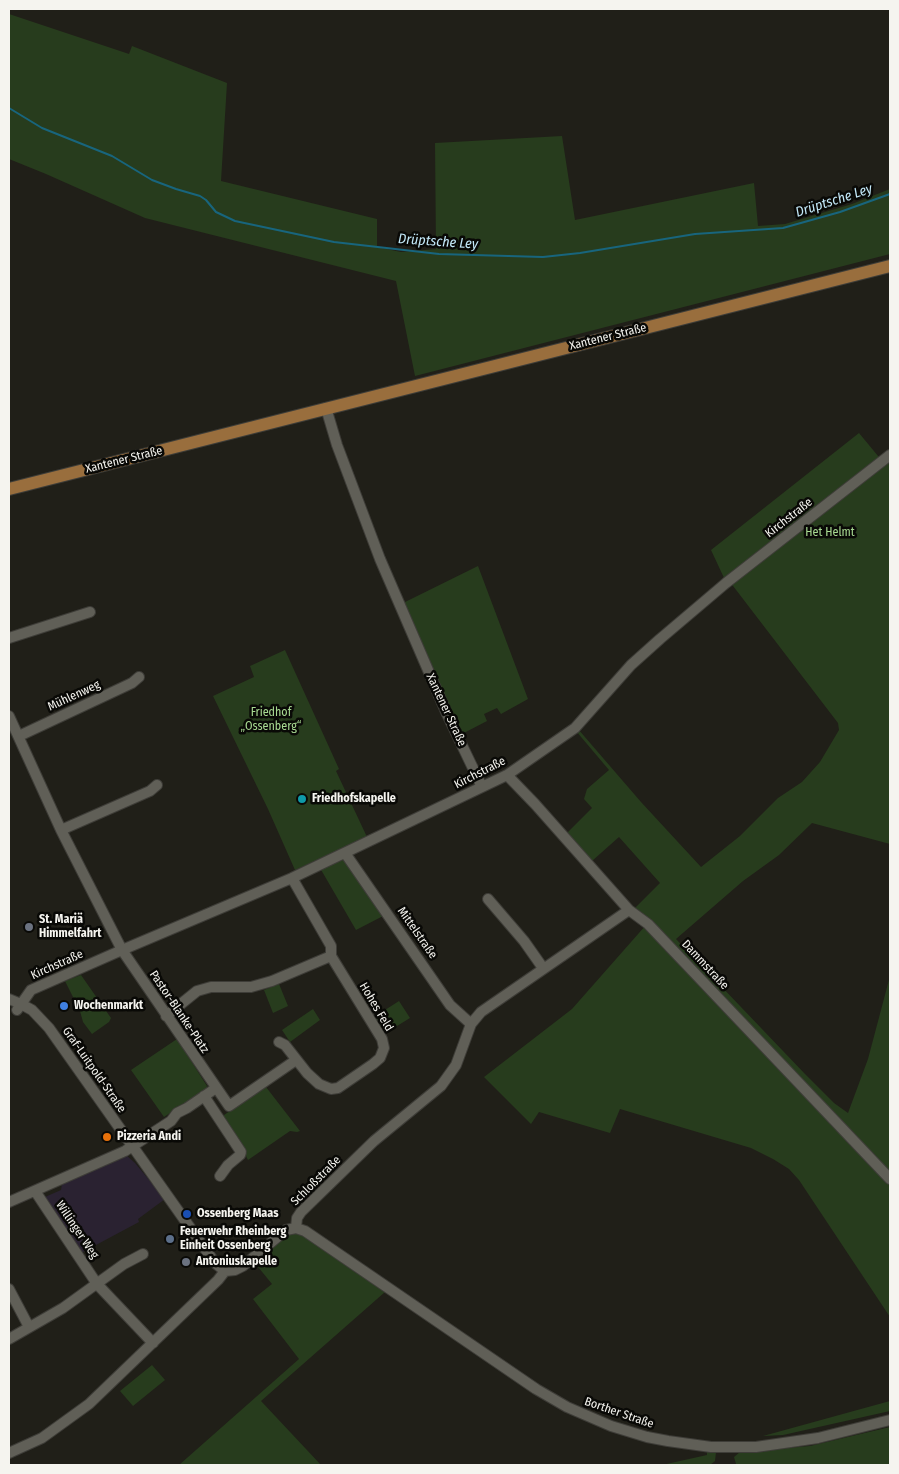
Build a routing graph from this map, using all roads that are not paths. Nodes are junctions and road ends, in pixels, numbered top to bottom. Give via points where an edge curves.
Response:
1 (890, 266) edge
2 (326, 408) junction
3 (890, 455) edge
4 (9, 489) edge
5 (90, 612) dead end
6 (9, 638) edge
7 (139, 677) dead end
8 (9, 716) edge
9 (19, 736) junction
10 (507, 775) junction
11 (157, 785) dead end
12 (482, 787) junction
13 (61, 830) junction
14 (345, 853) junction
15 (292, 878) junction
16 (488, 899) dead end
17 (629, 910) junction
18 (122, 950) junction
19 (331, 956) junction
20 (543, 968) junction
21 (9, 999) edge
22 (16, 1007) edge
23 (166, 1016) junction
24 (472, 1024) junction
25 (279, 1042) dead end
26 (296, 1060) junction
27 (216, 1088) junction
28 (204, 1096) junction
29 (132, 1147) junction
30 (220, 1176) dead end
31 (887, 1177) edge
32 (35, 1191) junction
33 (9, 1202) edge
34 (296, 1228) junction
35 (143, 1254) dead end
36 (225, 1271) junction
37 (97, 1284) junction
38 (9, 1289) edge
39 (29, 1327) junction
40 (9, 1340) edge
41 (153, 1343) junction
42 (890, 1420) edge
43 (9, 1453) edge

1 - 2 main road, Xantener Straße
2 - 4 main road, Xantener Straße
2 - 12 street, Xantener Straße via 380,560
3 - 10 street, Kirchstraße via 726,583 631,665 574,728
5 - 6 street
7 - 9 street, Mühlenweg
8 - 9 street
9 - 13 street
10 - 12 street, Kirchstraße
10 - 17 street, Dammstraße
11 - 13 street
12 - 14 street, Kirchstraße
13 - 18 street
14 - 15 street, Kirchstraße
14 - 24 street, Mittelstraße via 450,1005
15 - 18 street, Kirchstraße
15 - 19 street, Hohes Feld via 331,946
16 - 20 street
17 - 20 street, Schloßstraße
17 - 31 street, Dammstraße via 648,924
18 - 22 street, Kirchstraße via 31,990
18 - 23 street, Pastor-Blanke-Platz
19 - 23 street via 250,987 211,987 197,991
19 - 26 street, Hohes Feld via 384,1048 373,1064 338,1088 331,1089 319,1084
20 - 24 street, Schloßstraße via 481,1012
21 - 22 street, Graf-Luitpold-Straße
22 - 29 street, Graf-Luitpold-Straße via 39,1016 49,1028
23 - 27 street, Pastor-Blanke-Platz
24 - 34 street, Schloßstraße via 456,1065 442,1086 374,1141 301,1212
25 - 26 street, Hohes Feld
26 - 27 street, Pastor-Blanke-Platz via 229,1106
27 - 28 street
28 - 29 street
28 - 30 street via 241,1152
29 - 32 street
29 - 36 street, Graf-Luitpold-Straße via 215,1263
32 - 33 street
32 - 37 street, Willinger Weg
34 - 36 street via 281,1233 238,1269
34 - 42 street, Borther Straße via 319,1240 514,1374 567,1407 611,1426 675,1443 756,1447 818,1438
35 - 37 street
36 - 41 street
37 - 39 street
37 - 41 street, Willinger Weg
38 - 39 street
39 - 40 street
41 - 43 street via 89,1404 42,1438

